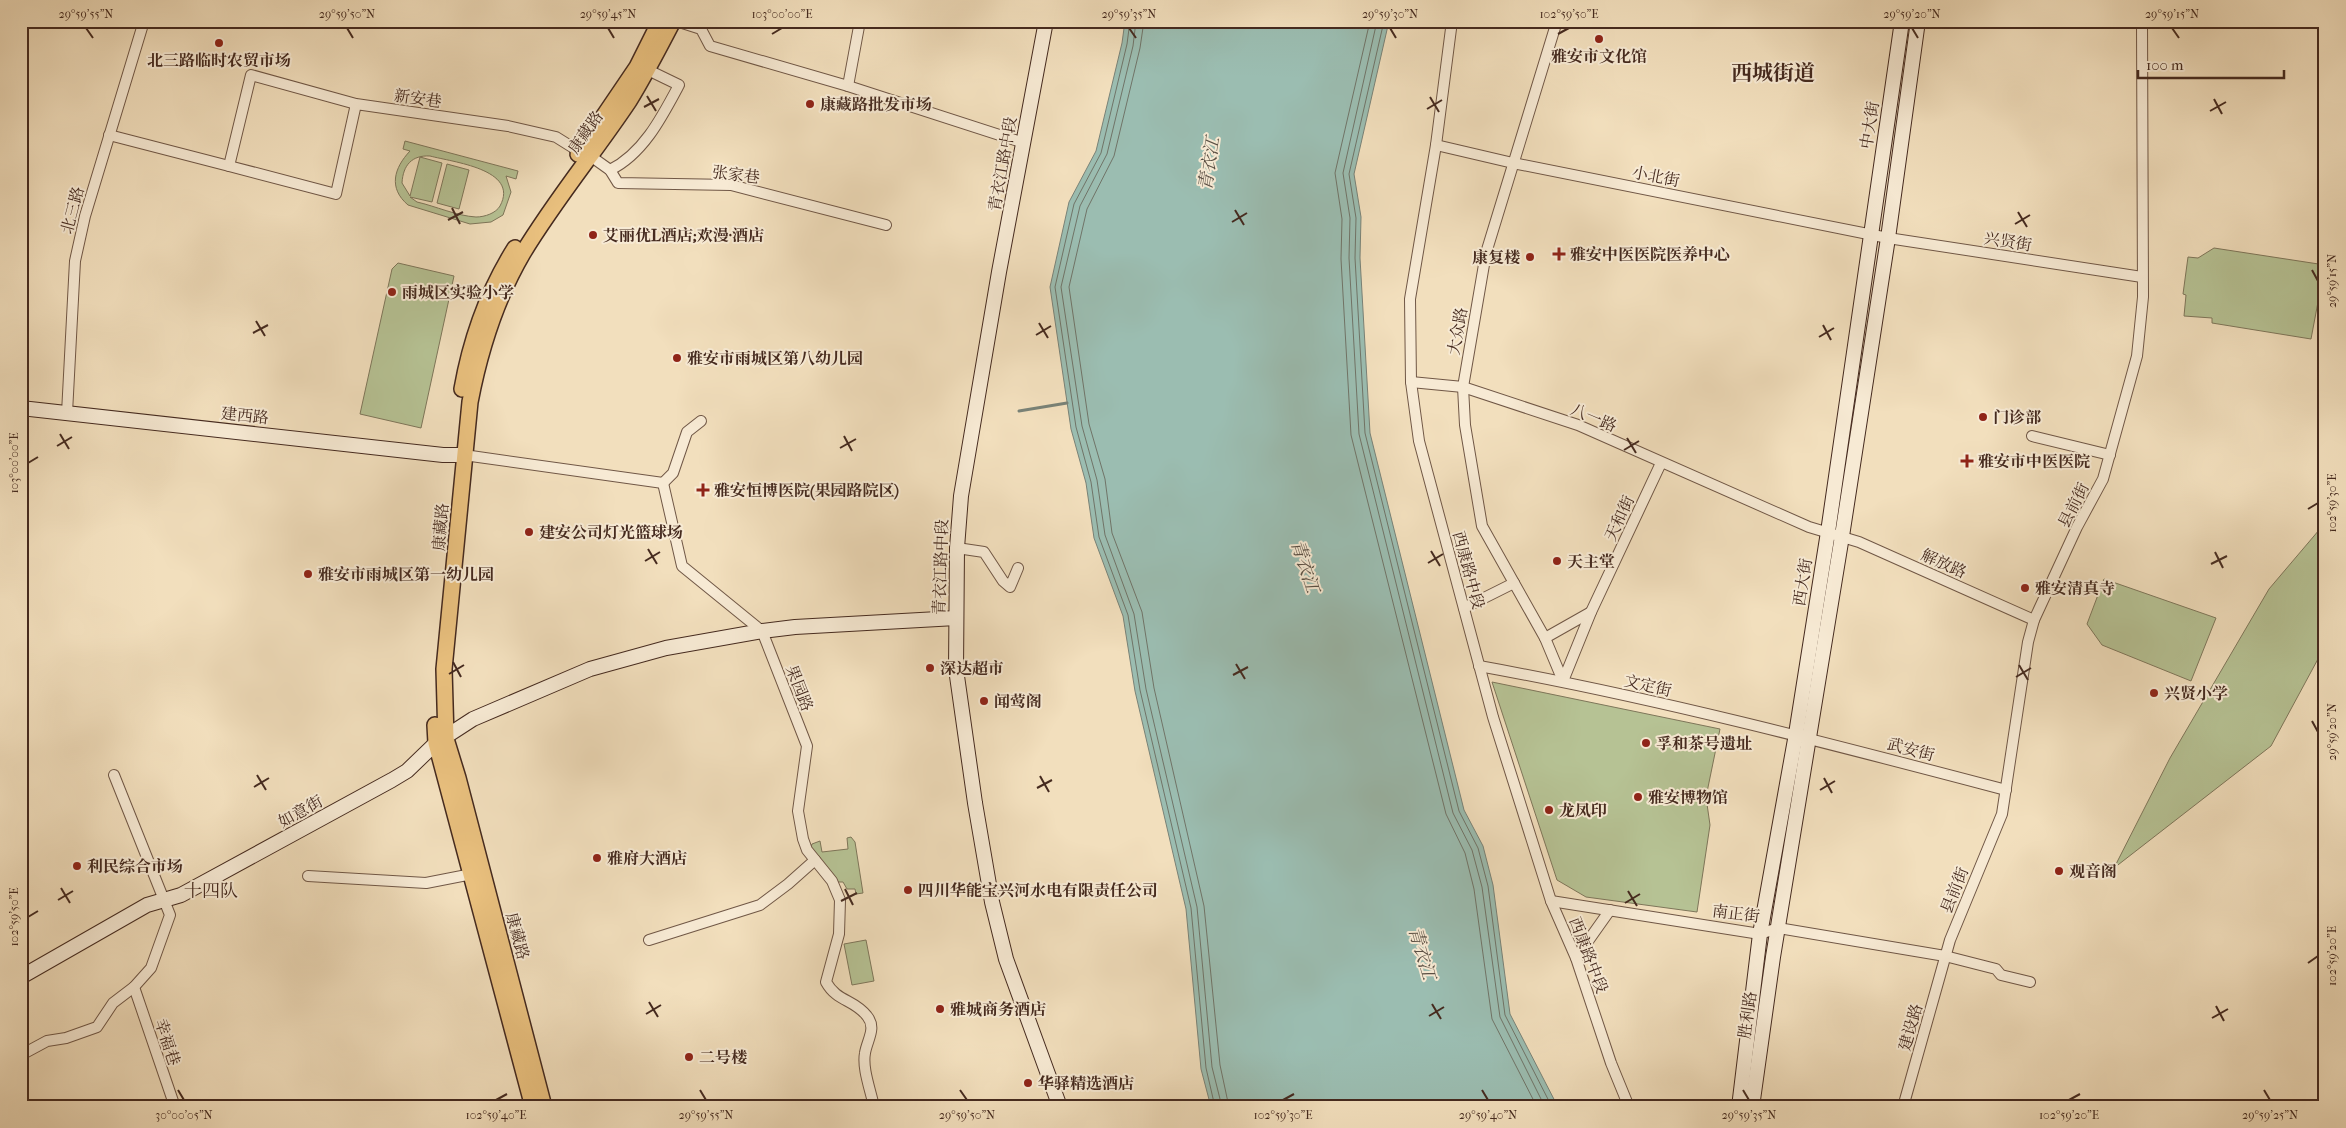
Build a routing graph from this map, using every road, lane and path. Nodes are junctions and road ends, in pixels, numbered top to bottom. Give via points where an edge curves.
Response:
1 (144, 21) edge
2 (660, 21) edge
3 (674, 21) edge
4 (860, 21) edge
5 (1046, 21) edge
6 (1452, 21) edge
7 (1902, 21) edge
8 (1918, 21) edge
9 (2142, 21) edge
10 (1556, 22) edge
11 (648, 70) junction
12 (848, 86) junction
13 (356, 104) junction
14 (109, 135) junction
15 (1024, 143) junction
16 (1436, 145) junction
17 (585, 154) junction
18 (1513, 162) junction
19 (229, 166) junction
20 (610, 170) junction
21 (886, 226) dead end
22 (1870, 233) junction
23 (1888, 238) junction
24 (2142, 278) junction
25 (1411, 382) junction
26 (1462, 387) junction
27 (21, 408) edge
28 (67, 413) junction
29 (701, 421) dead end
30 (2032, 436) dead end
31 (460, 455) junction
32 (2110, 455) junction
33 (1661, 463) junction
34 (664, 483) junction
35 (1828, 532) junction
36 (1842, 536) junction
37 (957, 548) junction
38 (1018, 568) dead end
39 (1514, 583) junction
40 (1464, 608) junction
41 (1591, 612) junction
42 (956, 618) junction
43 (2034, 620) junction
44 (762, 631) junction
45 (1545, 638) junction
46 (1479, 666) junction
47 (1563, 681) junction
48 (1802, 736) junction
49 (441, 741) junction
50 (114, 774) dead end
51 (2006, 790) junction
52 (815, 860) junction
53 (472, 874) junction
54 (308, 876) dead end
55 (164, 900) junction
56 (1551, 901) junction
57 (1610, 910) junction
58 (1778, 928) junction
59 (1760, 934) junction
60 (649, 940) dead end
61 (1945, 956) junction
62 (1576, 958) junction
63 (21, 977) edge
64 (2030, 982) dead end
65 (134, 987) junction
66 (21, 1055) edge
67 (1057, 1106) edge
68 (175, 1107) edge
69 (533, 1107) edge
70 (544, 1107) edge
71 (874, 1107) edge
72 (1629, 1107) edge
73 (1739, 1107) edge
74 (1752, 1107) edge
75 (1903, 1107) edge

1 - 14 street, 北三路
2 - 17 main road, 康藏路
3 - 11 main road, 康藏路
3 - 12 street via 701,30 710,46
4 - 12 street
5 - 15 main road, 青衣江路中段
6 - 16 street, 西康路中段
7 - 22 main road, 中大街
8 - 23 main road, 西大街
9 - 24 street, 县前街
10 - 18 street, 大众路
11 - 17 main road, 康藏路
11 - 20 street via 679,85 642,146 623,164
12 - 15 street
13 - 17 street, 新安巷 via 508,126 556,137
13 - 19 street, 新安巷 via 251,76
13 - 19 street via 336,194
14 - 19 street
14 - 28 street, 北三路 via 84,216 75,260
15 - 37 main road, 青衣江路中段 via 961,496
16 - 18 street, 小北街
16 - 25 street, 西康路中段 via 1410,299
17 - 20 street, 张家巷
17 - 31 main road, 康藏路 via 523,253 502,295 477,363
18 - 22 street, 小北街
18 - 26 street, 大众路 via 1486,253
20 - 21 street, 张家巷 via 618,182 625,184 731,185
22 - 23 street, 兴贤街
22 - 35 main road, 西大街
23 - 24 street, 兴贤街
23 - 36 main road, 西大街
24 - 32 street, 县前街 via 2137,356
25 - 26 street, 八一路
25 - 40 street, 西康路中段 via 1419,441
26 - 33 street, 八一路 via 1578,425
26 - 39 street, 大众路 via 1464,426 1482,526
27 - 28 main road, 建西路
28 - 31 main road, 建西路
29 - 34 street via 687,432 673,474
30 - 32 street
31 - 34 street
31 - 49 main road, 康藏路
32 - 43 street, 县前街 via 2103,479
33 - 35 street, 八一路 via 1809,527
33 - 41 street, 天和街
34 - 44 street, 果园路 via 682,566
35 - 36 street, 八一路
35 - 48 main road, 西大街
36 - 43 street, 解放路
36 - 48 main road, 西大街
37 - 38 street via 984,552 1010,588
37 - 42 main road, 青衣江路中段
39 - 40 street
39 - 45 street, 大众路
40 - 46 street, 西康路中段
41 - 45 street
41 - 47 street, 天和街
42 - 44 main road, 如意街
42 - 67 main road, 青衣江路中段 via 958,690 992,902 1006,959
43 - 51 street, 县前街
44 - 49 main road, 如意街 via 666,648 590,669 474,719
44 - 52 street, 果园路 via 807,746 798,811 803,839
45 - 47 street, 大众路
46 - 47 street, 文定街
46 - 56 street, 西康路中段
47 - 48 street, 文定街
48 - 51 street, 武安街
48 - 58 main road, 西大街
48 - 59 main road, 西大街
49 - 53 main road, 康藏路
49 - 55 main road, 如意街 via 392,780 181,895
49 - 70 main road, 康藏路 via 458,778
50 - 55 street
51 - 61 street, 县前街 via 2002,814
52 - 60 street via 760,905
52 - 71 street, 果园路 via 832,881 840,900 839,934 826,982 832,993 853,1004 871,1022 872,1031 864,1058
53 - 54 street via 426,883
53 - 69 main road, 康藏路
55 - 63 main road, 如意街 via 147,905
55 - 65 street via 170,915 167,924 151,968
56 - 57 street, 南正街
56 - 62 street, 西康路中段
57 - 59 street, 南正街
57 - 62 street
58 - 59 street, 南正街
58 - 61 street, 南正街
58 - 74 main road, 胜利路
59 - 73 main road, 胜利路
61 - 64 street, 南正街
61 - 75 street, 建设路
62 - 72 street, 西康路中段
65 - 66 street via 113,1003 97,1027 47,1041
65 - 68 street, 幸福巷

